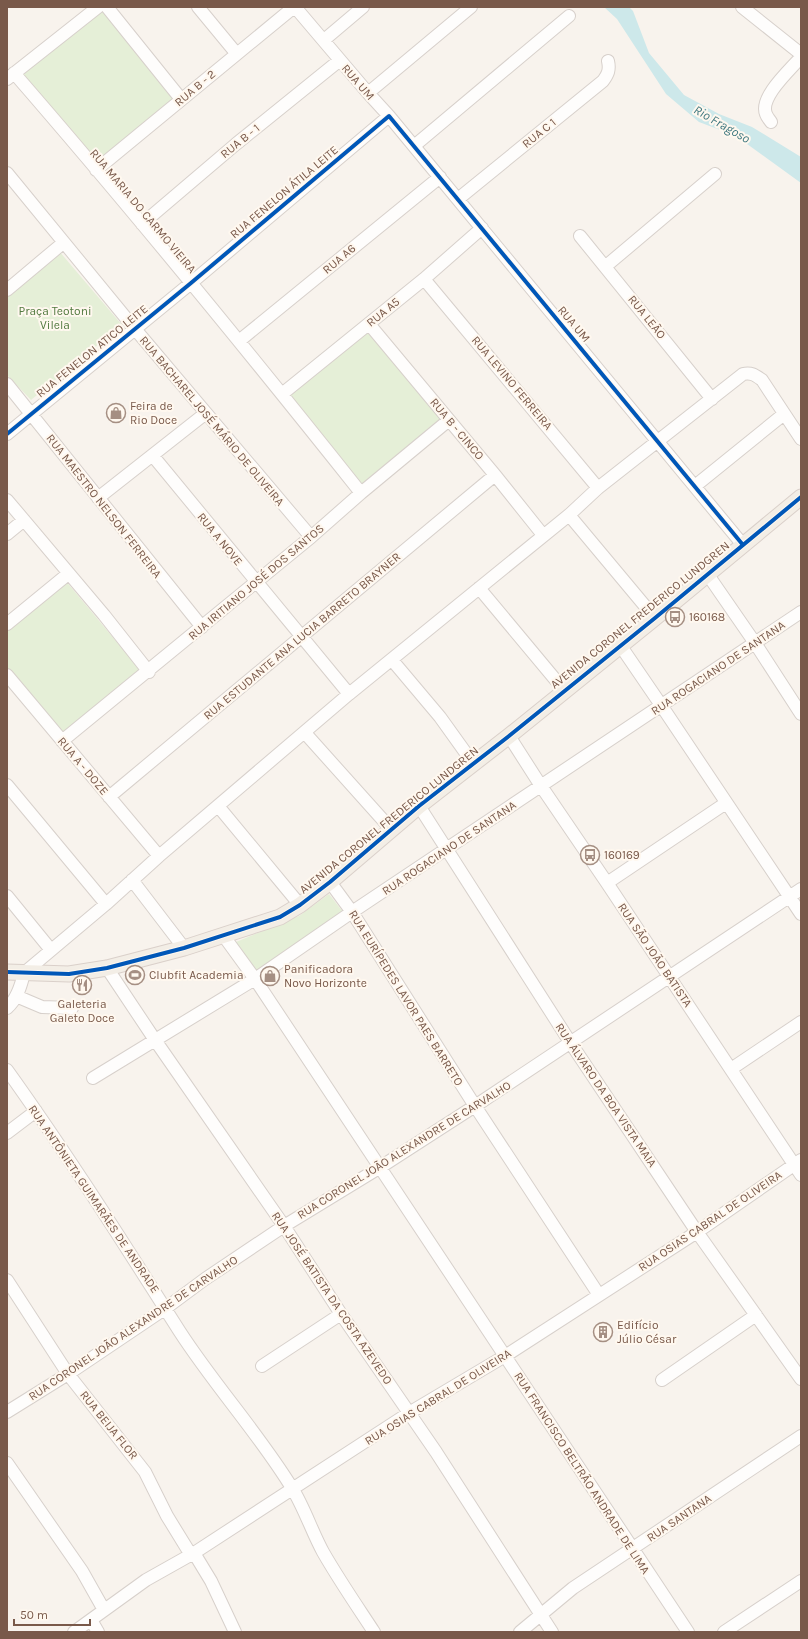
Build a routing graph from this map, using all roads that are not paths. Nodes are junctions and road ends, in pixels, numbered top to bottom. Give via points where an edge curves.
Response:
1 (98, 7) edge
2 (107, 7) edge
3 (198, 7) edge
4 (294, 7) edge
5 (363, 7) edge
6 (471, 7) edge
7 (742, 7) edge
8 (569, 16) dead end
9 (324, 40) junction
10 (236, 54) junction
11 (801, 55) edge
12 (340, 60) junction
13 (608, 61) dead end
14 (11, 76) edge
15 (368, 93) junction
16 (182, 99) junction
17 (390, 116) junction
18 (771, 122) dead end
19 (414, 146) junction
20 (96, 170) junction
21 (7, 174) edge
22 (715, 174) dead end
23 (440, 177) junction
24 (458, 199) junction
25 (142, 224) junction
26 (482, 228) junction
27 (580, 236) dead end
28 (64, 243) junction
29 (606, 266) junction
30 (424, 279) junction
31 (191, 283) junction
32 (7, 290) edge
33 (369, 324) junction
34 (135, 329) junction
35 (239, 341) junction
36 (7, 384) edge
37 (282, 394) junction
38 (712, 399) junction
39 (206, 413) junction
40 (32, 414) junction
41 (784, 414) junction
42 (449, 420) junction
43 (7, 434) edge
44 (801, 439) edge
45 (658, 442) junction
46 (153, 456) junction
47 (495, 475) junction
48 (695, 486) junction
49 (598, 488) junction
50 (361, 493) junction
51 (801, 497) edge
52 (98, 498) junction
53 (7, 500) edge
54 (569, 515) junction
55 (24, 520) junction
56 (7, 534) edge
57 (543, 535) junction
58 (311, 538) junction
59 (743, 544) junction
60 (68, 574) junction
61 (708, 575) junction
62 (256, 583) junction
63 (479, 588) junction
64 (801, 612) edge
65 (655, 618) junction
66 (7, 624) edge
67 (202, 627) junction
68 (302, 637) junction
69 (755, 643) junction
70 (620, 646) junction
71 (392, 660) junction
72 (149, 672) junction
73 (7, 674) edge
74 (564, 690) junction
75 (349, 694) junction
76 (662, 706) junction
77 (801, 714) edge
78 (305, 733) junction
79 (509, 736) junction
80 (62, 741) junction
81 (473, 763) junction
82 (7, 785) edge
83 (541, 786) junction
84 (109, 796) junction
85 (726, 803) junction
86 (218, 806) junction
87 (419, 806) junction
88 (391, 829) junction
89 (447, 849) junction
90 (159, 856) junction
91 (132, 880) junction
92 (330, 882) junction
93 (607, 883) junction
94 (801, 889) edge
95 (7, 896) edge
96 (790, 897) junction
97 (106, 904) junction
98 (300, 905) junction
99 (352, 912) junction
100 (801, 914) edge
101 (223, 935) junction
102 (184, 948) junction
103 (51, 950) junction
104 (107, 968) junction
105 (7, 972) edge
106 (24, 973) junction
107 (670, 977) junction
108 (255, 979) junction
109 (16, 996) junction
110 (7, 1008) edge
111 (72, 1008) dead end
112 (801, 1022) edge
113 (155, 1040) junction
114 (570, 1042) junction
115 (731, 1069) junction
116 (7, 1070) edge
117 (93, 1078) dead end
118 (474, 1106) junction
119 (36, 1111) junction
120 (7, 1133) edge
121 (798, 1162) edge
122 (379, 1168) junction
123 (801, 1175) edge
124 (284, 1226) junction
125 (697, 1232) junction
126 (7, 1280) edge
127 (599, 1295) junction
128 (166, 1308) junction
129 (341, 1314) junction
130 (756, 1315) junction
131 (505, 1356) junction
132 (262, 1366) dead end
133 (68, 1374) junction
134 (801, 1379) edge
135 (662, 1380) dead end
136 (7, 1412) edge
137 (409, 1413) junction
138 (801, 1436) edge
139 (7, 1464) edge
140 (293, 1490) junction
141 (632, 1549) junction
142 (193, 1554) junction
143 (801, 1581) edge
144 (104, 1610) junction
145 (542, 1616) junction
146 (91, 1620) junction
147 (74, 1632) edge
148 (98, 1632) edge
149 (235, 1632) edge
150 (374, 1632) edge
151 (520, 1632) edge
152 (552, 1632) edge
153 (688, 1632) edge
154 (724, 1632) edge

1 - 14 street
2 - 16 street
3 - 10 street
4 - 9 street, RUA UM
4 - 10 street, RUA B - 2
5 - 9 street
6 - 15 street
7 - 11 street
8 - 19 street
9 - 12 street, RUA UM
10 - 16 street, RUA B - 2
11 - 18 street via 768,96 765,114
12 - 15 street, RUA UM
12 - 25 street, RUA B - 1
13 - 24 street, RUA C 1 via 610,67 603,81
14 - 20 street, RUA MARIA DO CARMO VIEIRA
15 - 17 street, RUA UM
16 - 20 street, RUA B - 2
17 - 19 street, RUA UM
17 - 31 street, RUA FENELON ÁTILA LEITE
19 - 23 street, RUA UM
20 - 25 street, RUA MARIA DO CARMO VIEIRA
21 - 28 street, RUA BACHAREL JOSÉ MÁRIO DE OLIVEIRA
22 - 29 street
23 - 24 street, RUA UM
23 - 35 street, RUA A6
24 - 26 street, RUA UM
25 - 31 street, RUA MARIA DO CARMO VIEIRA
26 - 30 street, RUA A5
26 - 45 street, RUA UM
27 - 29 street, RUA LEÃO
28 - 32 street
28 - 34 street, RUA BACHAREL JOSÉ MÁRIO DE OLIVEIRA
29 - 38 street, RUA LEÃO
30 - 33 street, RUA A5
30 - 49 street, RUA LEVINO FERREIRA
31 - 34 street, RUA FENELON ATICO LEITE
31 - 35 street, RUA MARIA DO CARMO VIEIRA
33 - 37 street, RUA A5
33 - 42 street, RUA B - CINCO
34 - 39 street, RUA BACHAREL JOSÉ MÁRIO DE OLIVEIRA
34 - 40 street, RUA FENELON ATICO LEITE
35 - 37 street, RUA MARIA DO CARMO VIEIRA
36 - 40 street, RUA MAESTRO NELSON FERREIRA
37 - 50 street, RUA MARIA DO CARMO VIEIRA
38 - 41 street via 749,372 762,380
38 - 45 street
39 - 46 street
39 - 58 street, RUA BACHAREL JOSÉ MÁRIO DE OLIVEIRA
40 - 43 street, RUA FENELON ATICO LEITE
40 - 52 street, RUA MAESTRO NELSON FERREIRA
41 - 44 street
41 - 48 street
42 - 47 street, RUA B - CINCO
42 - 50 street, RUA IRITIANO JOSÉ DOS SANTOS
45 - 48 street, RUA UM
45 - 49 street
46 - 52 street
46 - 62 street, RUA A NOVE
47 - 57 street, RUA B - CINCO
47 - 68 street, RUA ESTUDANTE ANA LUCIA BARRETO BRAYNER
48 - 59 street, RUA UM
49 - 54 street
50 - 58 street, RUA IRITIANO JOSÉ DOS SANTOS
51 - 59 main road, AVENIDA CORONEL FREDERICO LUNDGREN
52 - 67 street, RUA MAESTRO NELSON FERREIRA
53 - 55 street
54 - 57 street
54 - 65 street
55 - 56 street
55 - 60 street
57 - 63 street
58 - 62 street, RUA IRITIANO JOSÉ DOS SANTOS
59 - 61 main road, AVENIDA CORONEL FREDERICO LUNDGREN
60 - 66 street
60 - 72 street
61 - 65 main road, AVENIDA CORONEL FREDERICO LUNDGREN
61 - 69 street
62 - 67 street, RUA IRITIANO JOSÉ DOS SANTOS
62 - 68 street, RUA A NOVE
63 - 71 street
63 - 74 street
64 - 69 street, RUA ROGACIANO DE SANTANA
65 - 70 main road, AVENIDA CORONEL FREDERICO LUNDGREN
67 - 72 street, RUA IRITIANO JOSÉ DOS SANTOS
68 - 75 street, RUA A NOVE
68 - 84 street, RUA ESTUDANTE ANA LUCIA BARRETO BRAYNER
69 - 76 street, RUA ROGACIANO DE SANTANA
69 - 77 street
70 - 74 main road, AVENIDA CORONEL FREDERICO LUNDGREN
70 - 76 street
71 - 75 street
71 - 81 street via 440,717
72 - 80 street, RUA IRITIANO JOSÉ DOS SANTOS
73 - 80 street, RUA A - DOZE
74 - 79 main road, AVENIDA CORONEL FREDERICO LUNDGREN
75 - 78 street
76 - 83 street, RUA ROGACIANO DE SANTANA
76 - 85 street
78 - 86 street
78 - 88 street
79 - 81 main road, AVENIDA CORONEL FREDERICO LUNDGREN
79 - 83 street, RUA SÃO JOÃO BATISTA
80 - 84 street, RUA A - DOZE
81 - 87 main road, AVENIDA CORONEL FREDERICO LUNDGREN
82 - 97 street
83 - 89 street, RUA ROGACIANO DE SANTANA
83 - 93 street, RUA SÃO JOÃO BATISTA
84 - 90 street, RUA A - DOZE
85 - 93 street
85 - 96 street
86 - 90 street
86 - 98 street
87 - 88 main road, AVENIDA CORONEL FREDERICO LUNDGREN
87 - 89 street, RUA ÁLVARO DA BOA VISTA MAIA
88 - 92 main road, AVENIDA CORONEL FREDERICO LUNDGREN
89 - 99 street, RUA ROGACIANO DE SANTANA
89 - 114 street, RUA ÁLVARO DA BOA VISTA MAIA
90 - 91 street
91 - 97 street
91 - 102 street
92 - 98 main road, AVENIDA CORONEL FREDERICO LUNDGREN
92 - 99 street, RUA EURÍPEDES LAVOR PAES BARRETO
93 - 107 street, RUA SÃO JOÃO BATISTA
94 - 96 street, RUA CORONEL JOÃO ALEXANDRE DE CARVALHO
95 - 103 street
96 - 100 street
96 - 107 street, RUA CORONEL JOÃO ALEXANDRE DE CARVALHO
97 - 103 street
98 - 101 main road, AVENIDA CORONEL FREDERICO LUNDGREN via 280,917
99 - 108 street, RUA ROGACIANO DE SANTANA
99 - 118 street, RUA EURÍPEDES LAVOR PAES BARRETO
101 - 102 main road, AVENIDA CORONEL FREDERICO LUNDGREN
101 - 108 street, RUA FRANCISCO BELTRÃO ANDRADE DE LIMA
102 - 104 main road, AVENIDA CORONEL FREDERICO LUNDGREN
103 - 106 street
104 - 106 main road, AVENIDA CORONEL FREDERICO LUNDGREN via 69,974
104 - 113 street, RUA JOSÉ BATISTA DA COSTA AZEVEDO
105 - 106 main road, AVENIDA CORONEL FREDERICO LUNDGREN
106 - 109 street via 21,989
107 - 114 street, RUA CORONEL JOÃO ALEXANDRE DE CARVALHO
107 - 115 street, RUA SÃO JOÃO BATISTA
108 - 113 street, RUA ROGACIANO DE SANTANA
108 - 122 street, RUA FRANCISCO BELTRÃO ANDRADE DE LIMA
109 - 110 street
109 - 111 street via 42,1007
112 - 115 street
113 - 117 street, RUA ROGACIANO DE SANTANA
113 - 124 street, RUA JOSÉ BATISTA DA COSTA AZEVEDO
114 - 118 street, RUA CORONEL JOÃO ALEXANDRE DE CARVALHO
114 - 125 street, RUA ÁLVARO DA BOA VISTA MAIA
115 - 121 street, RUA SÃO JOÃO BATISTA
116 - 119 street, RUA ANTÔNIETA GUIMARÃES DE ANDRADE
118 - 122 street, RUA CORONEL JOÃO ALEXANDRE DE CARVALHO
118 - 127 street, RUA EURÍPEDES LAVOR PAES BARRETO
119 - 120 street
119 - 128 street, RUA ANTÔNIETA GUIMARÃES DE ANDRADE
121 - 123 street, RUA SÃO JOÃO BATISTA
121 - 125 street, RUA OSIAS CABRAL DE OLIVEIRA
122 - 124 street, RUA CORONEL JOÃO ALEXANDRE DE CARVALHO
122 - 131 street, RUA FRANCISCO BELTRÃO ANDRADE DE LIMA
124 - 128 street, RUA CORONEL JOÃO ALEXANDRE DE CARVALHO
124 - 129 street, RUA JOSÉ BATISTA DA COSTA AZEVEDO
125 - 127 street, RUA OSIAS CABRAL DE OLIVEIRA
125 - 130 street, RUA ÁLVARO DA BOA VISTA MAIA
126 - 133 street, RUA BEIJA FLOR
127 - 131 street, RUA OSIAS CABRAL DE OLIVEIRA
128 - 133 street, RUA CORONEL JOÃO ALEXANDRE DE CARVALHO
128 - 140 street, RUA ANTÔNIETA GUIMARÃES DE ANDRADE via 180,1332
129 - 132 street
129 - 137 street, RUA JOSÉ BATISTA DA COSTA AZEVEDO
130 - 134 street, RUA ÁLVARO DA BOA VISTA MAIA
130 - 135 street
131 - 137 street, RUA OSIAS CABRAL DE OLIVEIRA
131 - 141 street, RUA FRANCISCO BELTRÃO ANDRADE DE LIMA
133 - 136 street, RUA CORONEL JOÃO ALEXANDRE DE CARVALHO
133 - 142 street, RUA BEIJA FLOR via 145,1472 167,1516
137 - 140 street, RUA OSIAS CABRAL DE OLIVEIRA
137 - 145 street, RUA JOSÉ BATISTA DA COSTA AZEVEDO
138 - 141 street, RUA SANTANA
139 - 144 street via 82,1571
140 - 142 street, RUA OSIAS CABRAL DE OLIVEIRA
140 - 150 street, RUA ANTÔNIETA GUIMARÃES DE ANDRADE via 323,1552
141 - 145 street, RUA SANTANA via 573,1588
141 - 153 street, RUA FRANCISCO BELTRÃO ANDRADE DE LIMA
142 - 144 street, RUA OSIAS CABRAL DE OLIVEIRA via 146,1580
142 - 149 street, RUA BEIJA FLOR via 214,1588
143 - 154 street
144 - 146 street, RUA OSIAS CABRAL DE OLIVEIRA
145 - 151 street, RUA SANTANA
145 - 152 street, RUA JOSÉ BATISTA DA COSTA AZEVEDO
146 - 147 street, RUA OSIAS CABRAL DE OLIVEIRA
146 - 148 street

